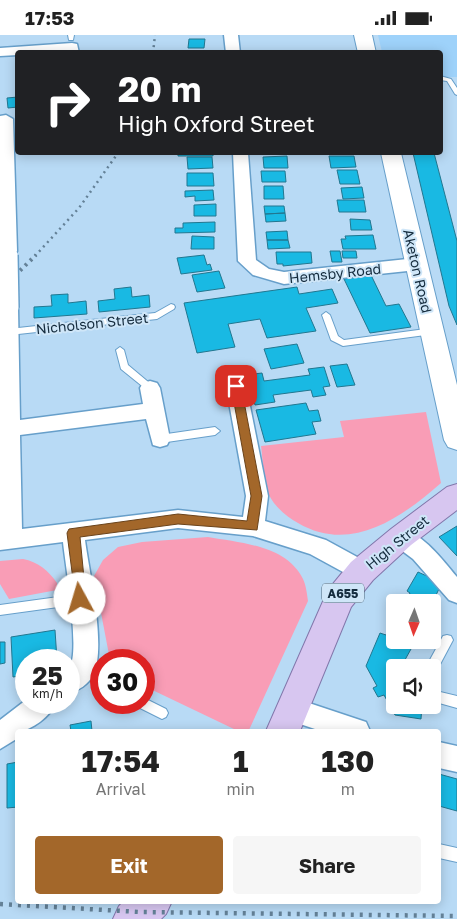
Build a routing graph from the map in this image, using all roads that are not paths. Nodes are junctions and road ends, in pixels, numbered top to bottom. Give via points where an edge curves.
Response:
1 (232, 35) edge
2 (364, 35) edge
3 (71, 43) edge
4 (15, 50) edge
5 (16, 50) edge
6 (233, 50) edge
7 (367, 50) edge
8 (0, 52) edge
9 (443, 79) edge
10 (457, 93) edge
11 (3, 120) edge
12 (240, 155) edge
13 (391, 155) edge
14 (4, 197) edge
15 (417, 264) junction
16 (171, 307) dead end
17 (326, 315) dead end
18 (432, 331) junction
19 (9, 332) junction
20 (120, 350) dead end
21 (236, 386) dead end
22 (150, 388) joint
23 (452, 396) edge
24 (154, 410) junction
25 (10, 429) junction
26 (215, 431) dead end
27 (160, 439) joint
28 (457, 440) edge
29 (457, 495) edge
30 (253, 527) junction
31 (73, 533) junction
32 (401, 537) junction
33 (5, 540) edge
34 (362, 571) junction
35 (457, 593) edge
36 (80, 599) junction
37 (0, 610) edge
38 (447, 640) dead end
39 (437, 659) edge
40 (84, 677) edge
41 (441, 698) edge
42 (457, 702) edge
43 (155, 710) edge
44 (162, 713) dead end
45 (29, 714) edge
46 (288, 721) edge
47 (343, 729) edge
48 (0, 736) edge
49 (441, 755) edge
50 (457, 759) edge
51 (441, 851) edge
52 (457, 855) edge

1 - 6 street
2 - 7 main road
3 - 5 street
4 - 8 street
9 - 10 lane via 449,80
11 - 14 street
12 - 15 street, Hemsby Road via 247,261 254,270 284,278
13 - 15 main road, Aketon Road
14 - 19 street, bridge
15 - 18 main road, Aketon Road
16 - 19 lane, Nicholson Street via 157,317
17 - 18 lane via 334,338 343,343
18 - 23 main road, Aketon Road
19 - 25 street
20 - 22 lane via 124,367
21 - 30 street via 256,496
22 - 24 street
23 - 28 main road, Aketon Road
24 - 25 street
24 - 27 street
25 - 33 street
26 - 27 lane
29 - 32 main road, High Street / A655
30 - 31 street via 178,519
30 - 34 street via 318,547
31 - 33 street
31 - 36 street
32 - 34 main road, High Street / A655
32 - 35 street via 421,552
34 - 46 main road, High Street / A655 via 339,599
36 - 37 lane
36 - 40 street via 87,646
38 - 39 lane
41 - 42 lane
43 - 44 lane
45 - 48 street
46 - 47 street
49 - 50 street
51 - 52 lane

